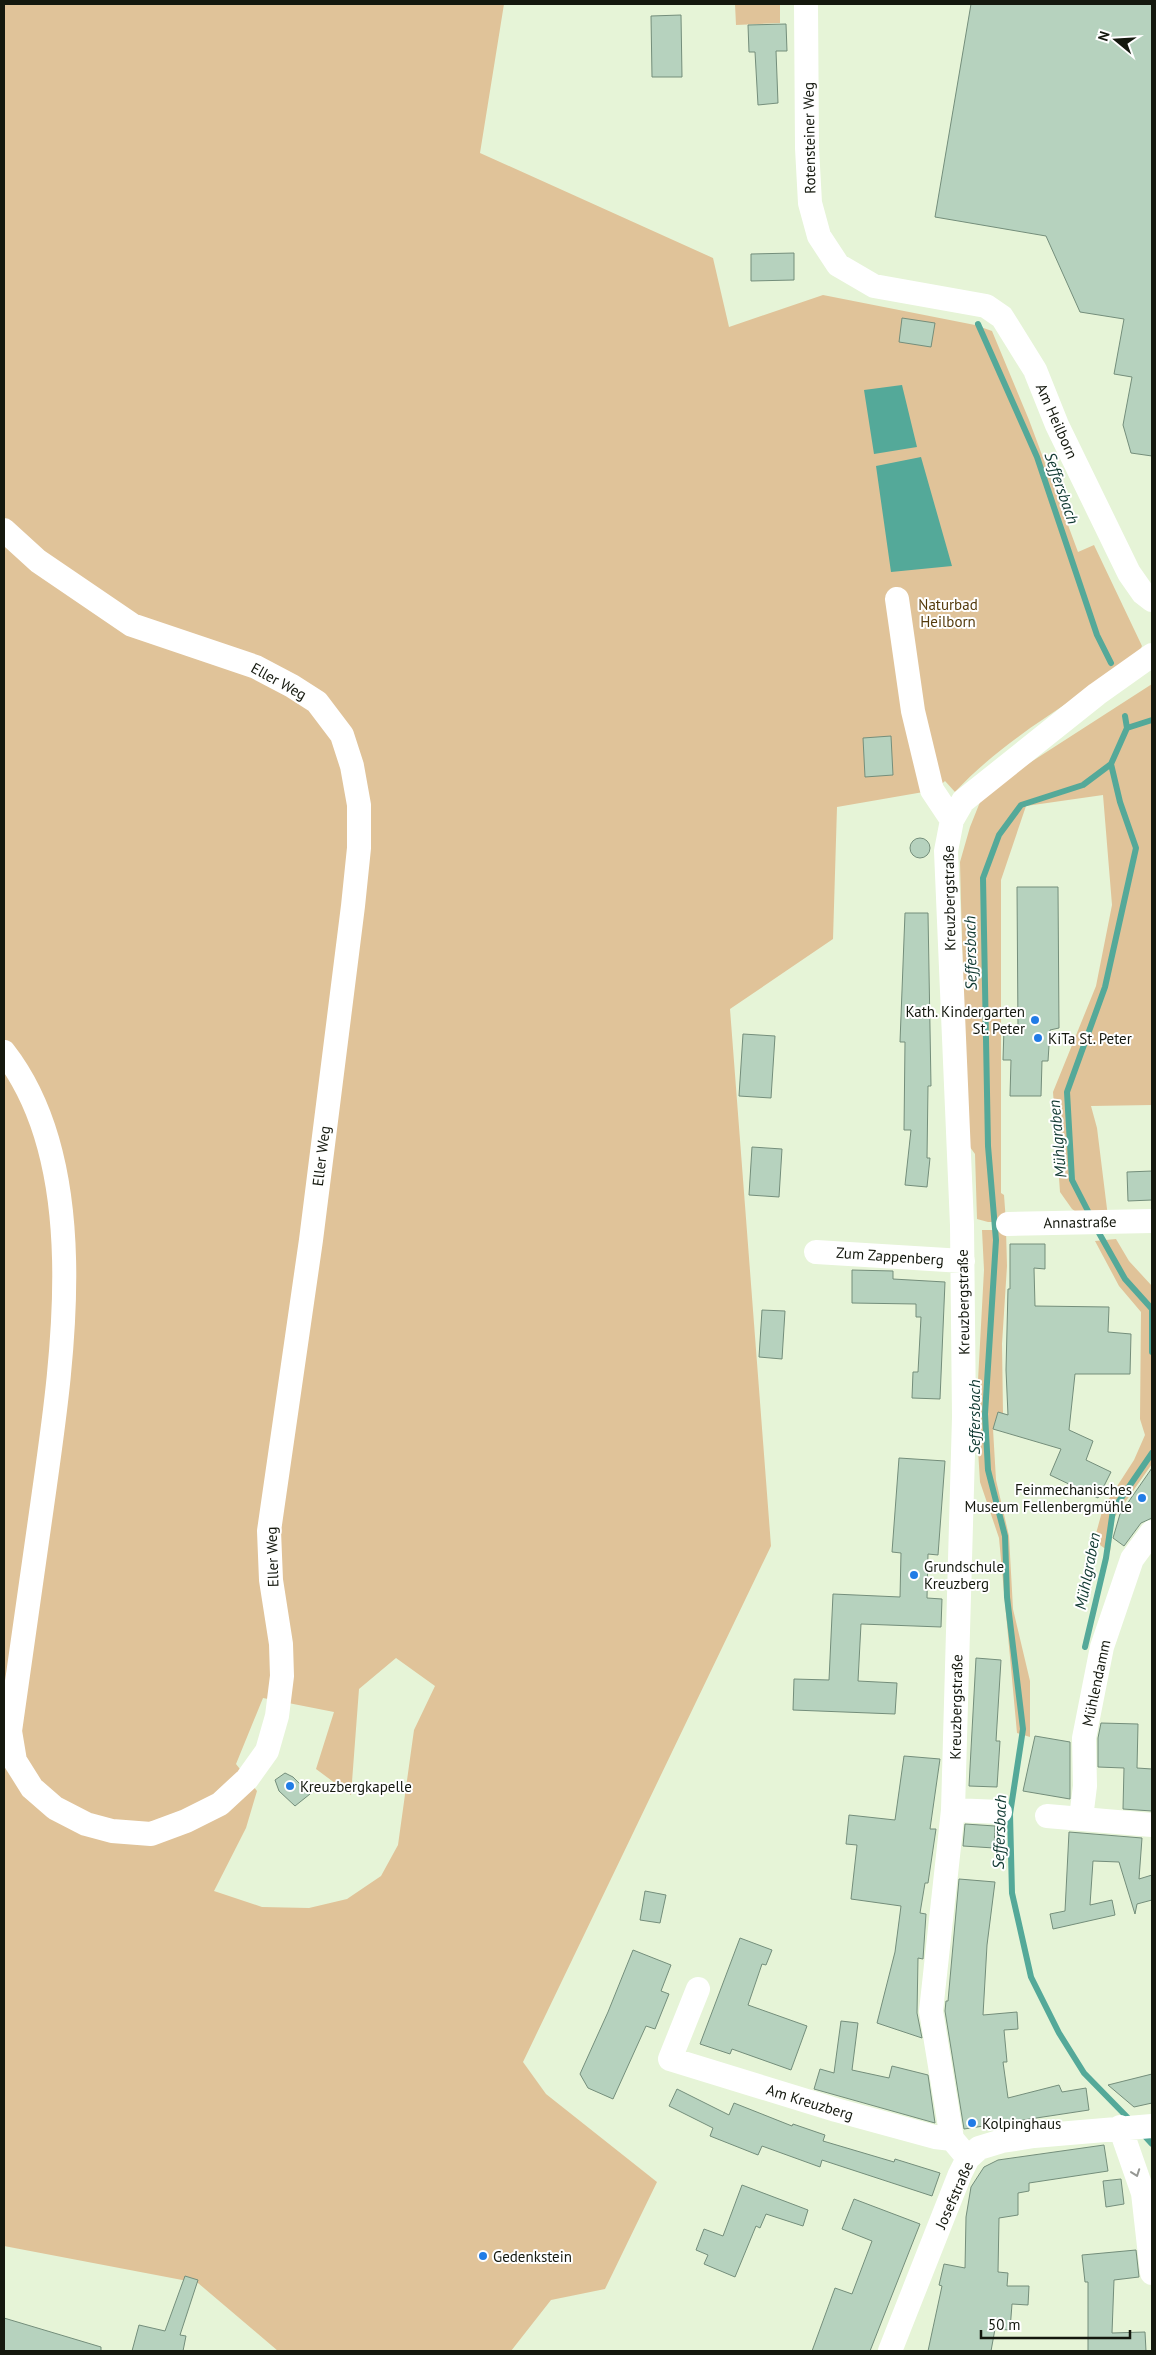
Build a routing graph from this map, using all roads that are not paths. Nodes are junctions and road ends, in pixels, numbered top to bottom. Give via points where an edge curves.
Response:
1 (806, 4) edge
2 (838, 265) joint
3 (4, 530) edge
4 (897, 599) dead end
5 (1152, 600) edge
6 (1152, 655) edge
7 (952, 820) junction
8 (4, 1052) edge
9 (1152, 1221) edge
10 (1008, 1224) dead end
11 (816, 1252) dead end
12 (963, 1261) junction
13 (1152, 1532) edge
14 (953, 1810) junction
15 (1000, 1812) dead end
16 (1047, 1816) dead end
17 (1082, 1818) junction
18 (1152, 1825) edge
19 (698, 1989) dead end
20 (1134, 2127) edge
21 (952, 2139) junction
22 (968, 2158) junction
23 (1152, 2273) edge
24 (890, 2351) edge

1 - 2 street, Rotensteiner Weg via 806,148 810,203 819,236
2 - 5 street, Am Heilborn via 874,286 986,306 1002,317 1034,370 1129,573
3 - 8 street, Eller Weg via 38,561 132,625 256,666 317,702 342,736 352,766 359,805 359,848 353,906 311,1240 269,1531 271,1580 281,1644 282,1676 277,1716 267,1751 248,1779 220,1804 151,1834 112,1831 86,1824 54,1808 32,1788 15,1761 10,1731 59,1380 64,1298 62,1208 49,1153 32,1095
4 - 7 street via 913,711 932,790
6 - 7 street, Kreuzbergstraße via 1096,694 963,801
7 - 12 street, Kreuzbergstraße via 946,851
9 - 10 street, Annastraße
11 - 12 street, Zum Zappenberg
12 - 14 street, Kreuzbergstraße via 964,1418
13 - 17 street, Mühlendamm via 1132,1559 1102,1646 1084,1738
14 - 15 street
14 - 21 street, Kreuzbergstraße via 931,2011
16 - 17 street
17 - 18 street
19 - 21 street, Am Kreuzberg via 670,2058 836,2110 935,2138
20 - 22 street, Josefstraße via 1034,2136 979,2148
20 -> 23 street
21 - 22 street
22 - 24 street, Josefstraße

